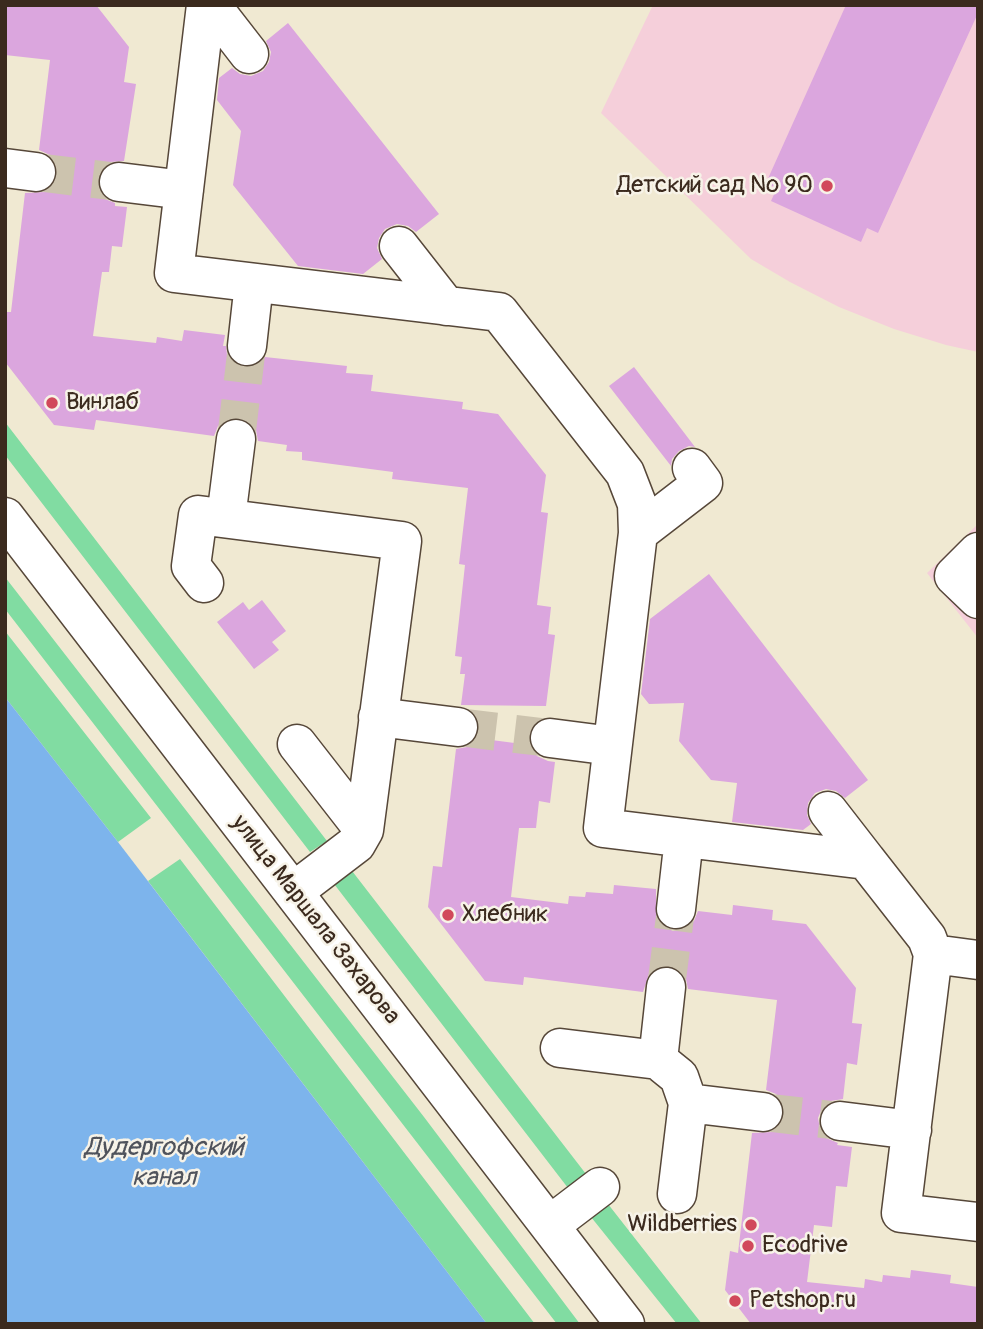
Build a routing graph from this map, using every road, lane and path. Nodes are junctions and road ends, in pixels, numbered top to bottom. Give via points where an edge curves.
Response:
1 (209, 5) edge
2 (249, 54) dead end
3 (120, 182) tunnel mouth
4 (184, 190) junction
5 (398, 246) dead end
6 (254, 283) junction
7 (446, 306) junction
8 (247, 346) tunnel mouth
9 (236, 439) tunnel mouth
10 (692, 468) dead end
11 (5, 517) edge
12 (212, 517) junction
13 (638, 533) junction
14 (978, 552) edge
15 (204, 583) dead end
16 (978, 599) edge
17 (378, 718) junction
18 (458, 727) tunnel mouth
19 (550, 738) tunnel mouth
20 (297, 744) dead end
21 (612, 746) junction
22 (828, 811) dead end
23 (363, 830) junction
24 (684, 838) junction
25 (866, 860) junction
26 (293, 892) junction
27 (676, 909) tunnel mouth
28 (933, 954) junction
29 (978, 960) edge
30 (666, 987) tunnel mouth
31 (560, 1048) dead end
32 (658, 1060) junction
33 (688, 1103) junction
34 (763, 1112) tunnel mouth
35 (840, 1121) tunnel mouth
36 (912, 1130) junction
37 (600, 1187) dead end
38 (677, 1194) dead end
39 (978, 1222) edge
40 (550, 1226) junction
41 (625, 1324) edge

1 - 2 street
1 - 4 street
3 - 4 street
4 - 6 street via 174,273
5 - 7 street
6 - 7 street
6 - 8 street
7 - 13 street via 499,312 625,473 637,503
9 - 12 street
10 - 13 street via 703,483
11 - 26 street, улица Маршала Захарова
12 - 15 street via 191,566
12 - 17 street via 402,541
13 - 21 street
14 - 16 street via 954,576
17 - 18 street
17 - 23 street
19 - 21 street
20 - 23 street
21 - 24 street via 603,828
22 - 25 street
23 - 26 street via 356,844
24 - 25 street
24 - 27 street
25 - 28 street via 927,937
26 - 40 street, улица Маршала Захарова
28 - 29 street
28 - 36 street
30 - 32 street
31 - 32 street
32 - 33 street via 679,1077
33 - 34 street
33 - 38 street
35 - 36 street
36 - 39 street via 901,1213
37 - 40 street
40 - 41 street, улица Маршала Захарова

